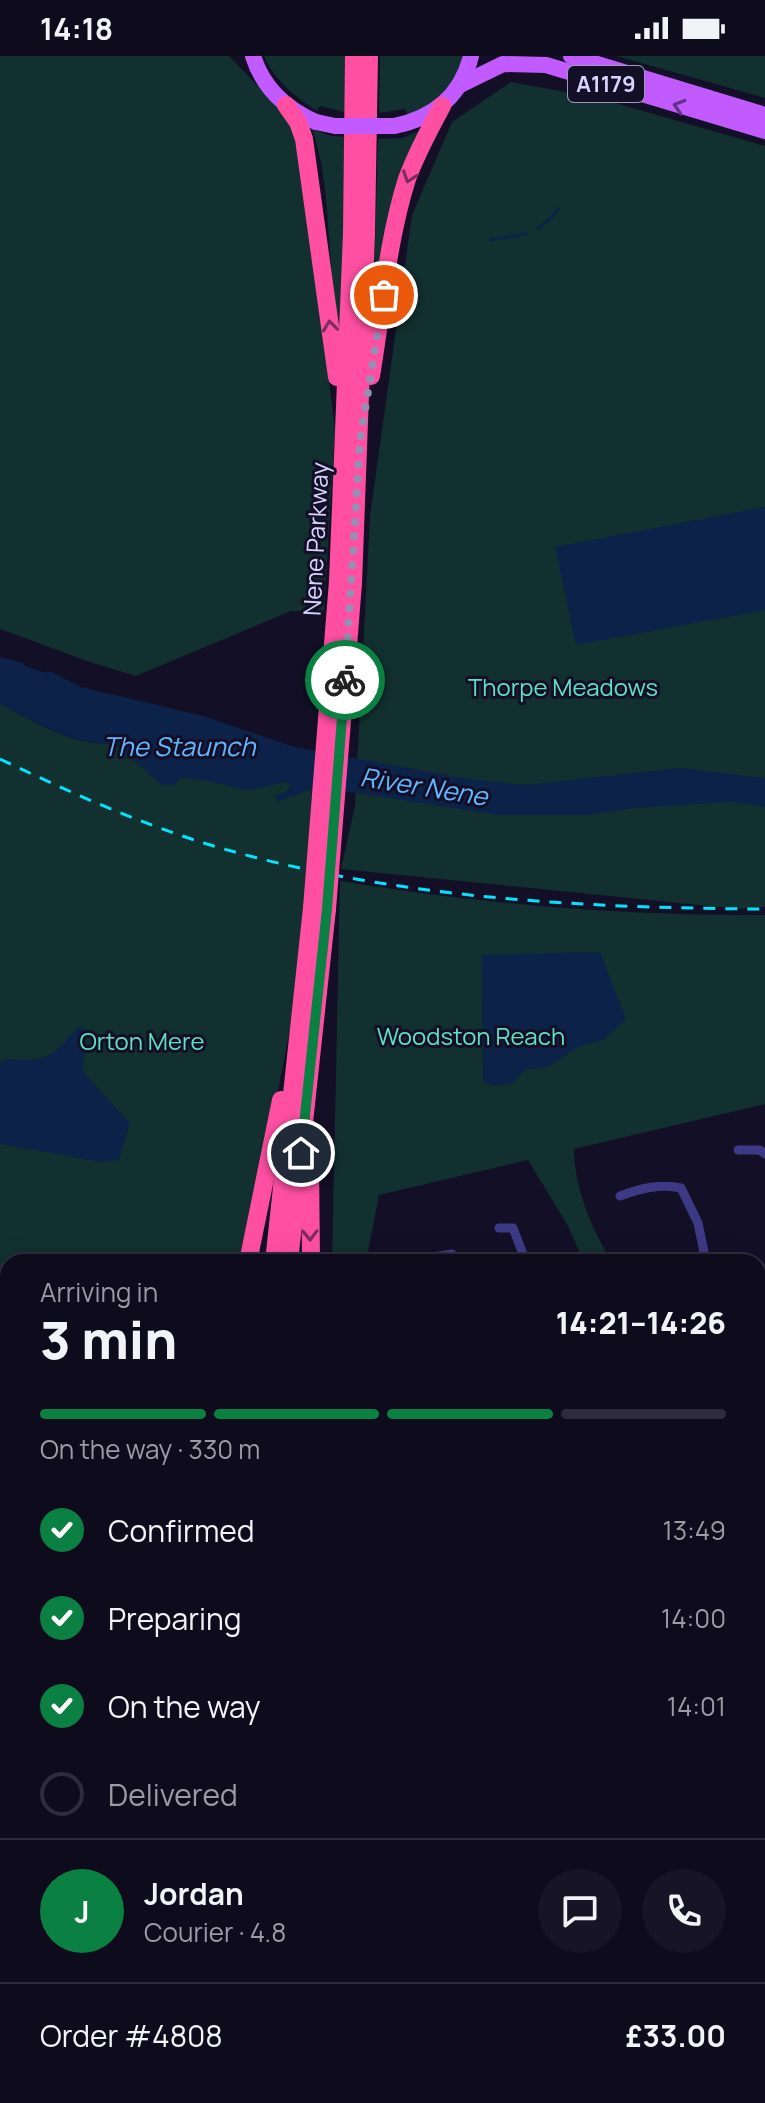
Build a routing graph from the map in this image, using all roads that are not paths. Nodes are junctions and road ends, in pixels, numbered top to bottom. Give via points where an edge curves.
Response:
1 (253, 56) edge
2 (354, 56) edge
3 (369, 56) edge
4 (471, 56) edge
5 (571, 56) edge
6 (460, 85) junction
7 (286, 105) junction
8 (442, 106) junction
9 (765, 115) edge
10 (765, 131) edge
11 (352, 435) junction
12 (304, 1042) junction
13 (738, 1150) dead end
14 (765, 1154) edge
15 (620, 1196) dead end
16 (499, 1228) dead end
17 (250, 1254) edge
18 (275, 1254) edge
19 (290, 1254) edge
20 (311, 1254) edge
21 (523, 1254) edge
22 (704, 1254) edge

1 - 7 main road via 266,84
2 - 11 highway, Nene Parkway
3 - 11 highway, Nene Parkway
4 - 6 main road
5 - 9 main road, A1179
6 - 8 main road
10 -> 6 main road, A1179 via 546,65 503,64
7 - 8 main road, bridge via 335,126 411,123
11 -> 7 highway via 304,139
8 -> 11 highway via 416,156 396,218
11 - 12 highway, Nene Parkway, bridge via 345,582
12 - 17 highway
12 - 18 highway, Nene Parkway
12 - 19 highway, Nene Parkway
12 -> 20 highway
13 - 14 street
15 - 22 street via 671,1185 681,1188 698,1223
16 - 21 street via 513,1228

